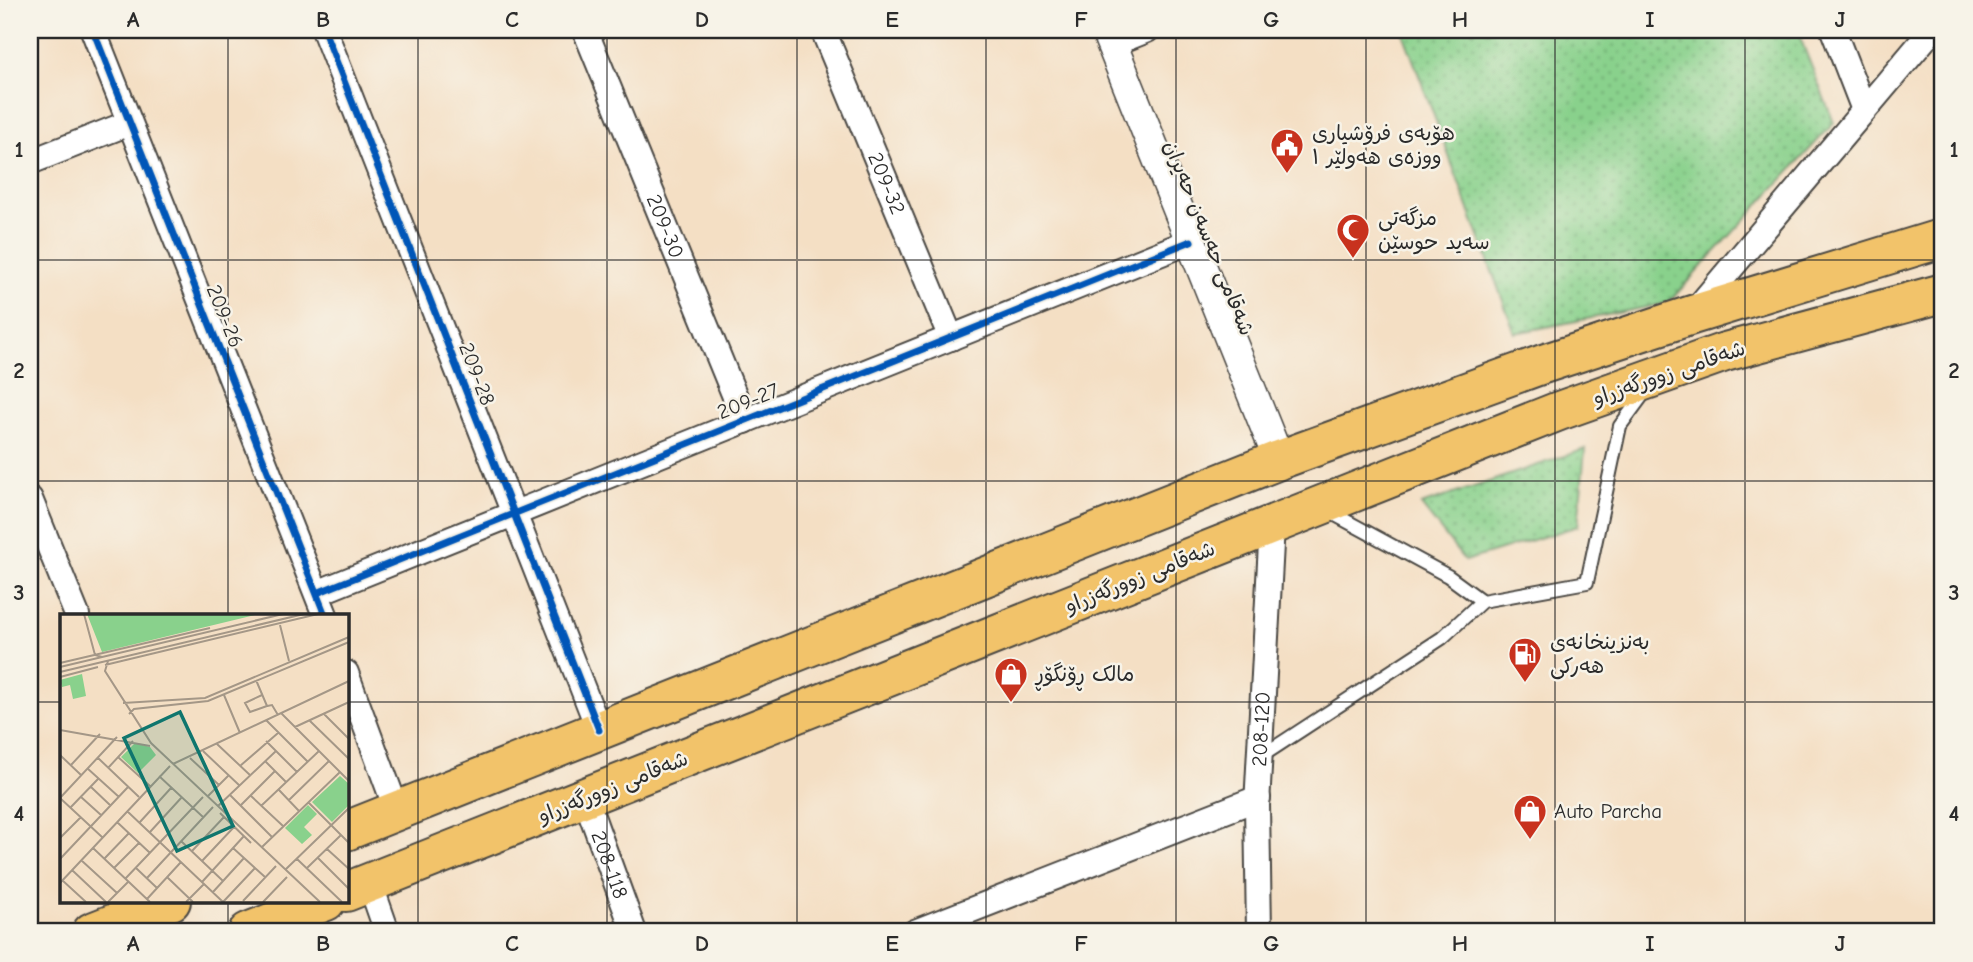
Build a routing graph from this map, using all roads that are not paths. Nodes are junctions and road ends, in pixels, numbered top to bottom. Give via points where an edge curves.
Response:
1 (93, 30) edge
2 (324, 30) edge
3 (585, 30) edge
4 (823, 30) edge
5 (1147, 30) edge
6 (1833, 30) edge
7 (1932, 30) edge
8 (1109, 37) edge
9 (1864, 110) junction
10 (129, 123) junction
11 (30, 162) edge
12 (1943, 238) edge
13 (1191, 241) junction
14 (1943, 293) edge
15 (1692, 315) junction
16 (951, 338) junction
17 (1657, 376) junction
18 (745, 421) junction
19 (1279, 460) junction
20 (30, 499) edge
21 (1319, 506) junction
22 (513, 514) junction
23 (1272, 525) junction
24 (1482, 601) junction
25 (321, 604) edge
26 (77, 614) edge
27 (348, 678) edge
28 (599, 730) junction
29 (1260, 758) junction
30 (585, 797) junction
31 (1258, 798) junction
32 (397, 811) junction
33 (348, 830) edge
34 (358, 888) edge
35 (168, 902) edge
36 (323, 902) edge
37 (1943, 927) edge
38 (1903, 931) edge
39 (92, 932) edge
40 (248, 932) edge
41 (387, 932) edge
42 (634, 932) edge
43 (915, 932) edge
44 (1259, 932) edge
45 (1881, 932) edge

1 - 10 street, 209-26
2 - 22 street, 209-28
3 - 18 street, 209-30
4 - 16 street, 209-32
5 - 8 street
6 - 9 street
7 - 9 street
8 - 13 street, شەقامی حەسەن حەیران
9 - 15 street
10 - 11 street
10 - 25 street, 209-26
12 - 15 main road
13 - 16 street, 209-27
13 - 19 street, شەقامی حەسەن حەیران
14 - 17 main road, شەقامی زوورگەزراو via 1724,352
15 - 19 main road
16 - 18 street, 209-27
17 - 21 main road, شەقامی زوورگەزراو
17 - 24 lane via 1620,426 1587,582
18 - 22 street, 209-27
19 - 28 main road
20 - 26 street
21 - 23 main road, شەقامی زوورگەزراو
21 - 24 lane via 1448,576
22 - 25 street, 209-27
22 - 28 street, 209-28
23 - 29 street, 208-120
23 - 30 main road, شەقامی زوورگەزراو
24 - 29 lane via 1442,638
27 - 32 street
28 - 32 main road
29 - 31 street, 208-120
30 - 34 main road, شەقامی زوورگەزراو
30 - 42 street, 208-118
31 - 43 street
31 - 44 street, 208-120
32 - 33 main road
34 - 41 street
35 - 39 main road
36 - 40 main road
37 - 38 lane
38 - 45 lane

